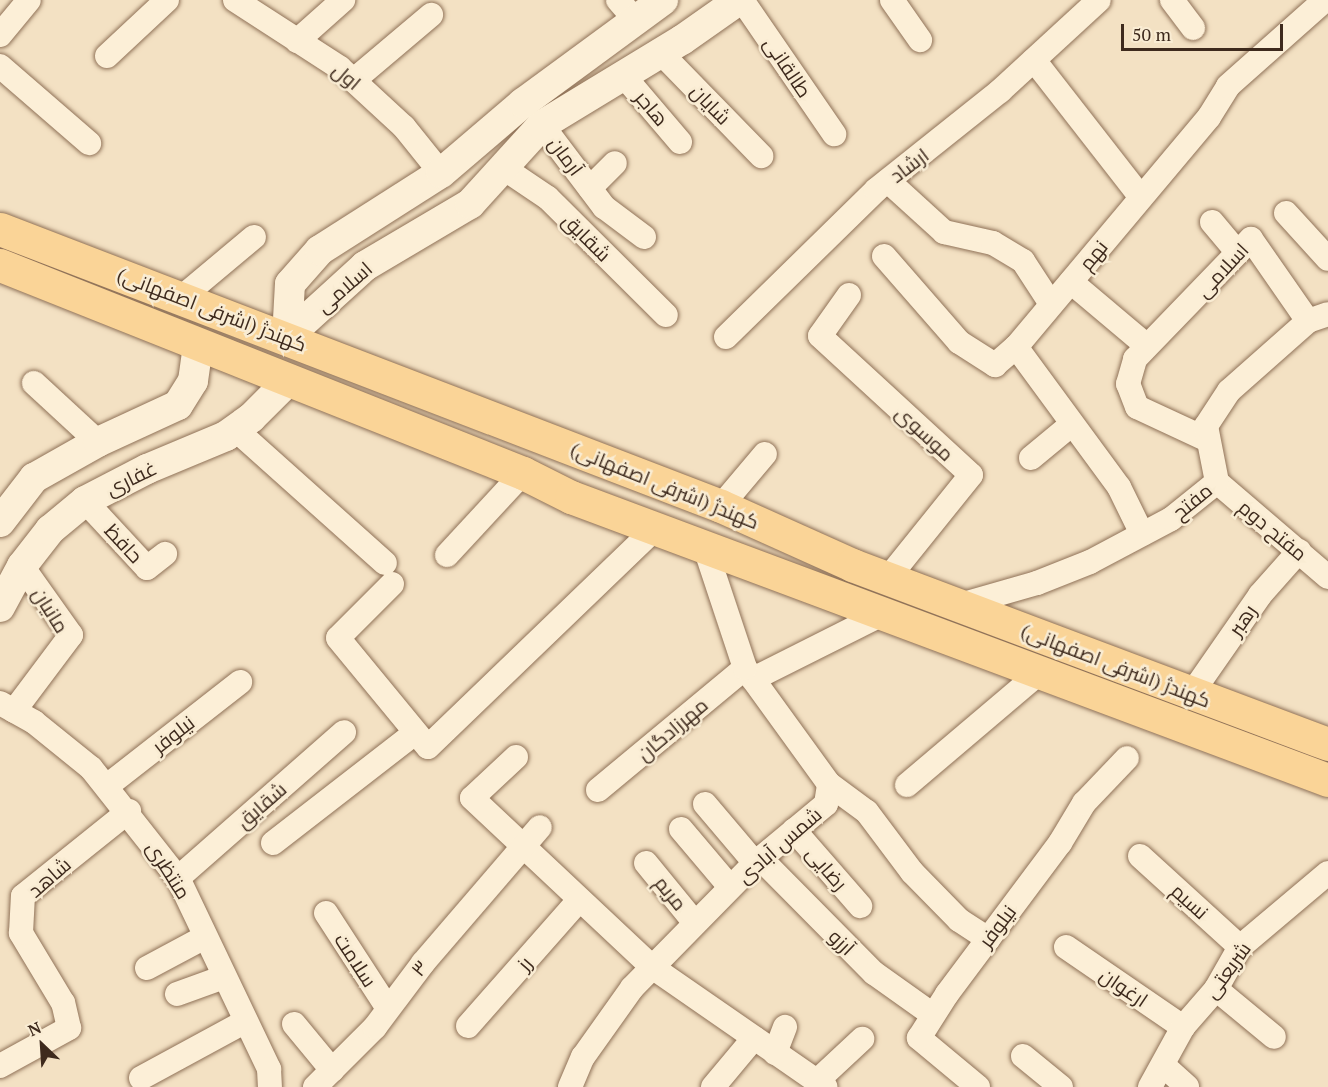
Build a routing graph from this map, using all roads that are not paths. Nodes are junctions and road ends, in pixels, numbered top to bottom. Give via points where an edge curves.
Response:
1 (29, 0) edge
2 (167, 0) edge
3 (235, 0) edge
4 (343, 0) edge
5 (663, 0) edge
6 (740, 0) edge
7 (892, 0) edge
8 (1099, 0) edge
9 (1172, 0) edge
10 (1325, 0) edge
11 (627, 10) edge
12 (431, 15) dead end
13 (1193, 28) dead end
14 (0, 35) edge
15 (297, 40) junction
16 (920, 40) dead end
17 (661, 53) junction
18 (107, 56) dead end
19 (1034, 60) junction
20 (0, 66) edge
21 (623, 75) junction
22 (354, 81) junction
23 (542, 125) junction
24 (834, 134) dead end
25 (680, 142) dead end
26 (89, 143) dead end
27 (761, 156) dead end
28 (615, 164) dead end
29 (502, 167) junction
30 (441, 173) junction
31 (888, 181) junction
32 (590, 188) junction
33 (1140, 196) junction
34 (1286, 213) dead end
35 (1212, 222) dead end
36 (0, 229) edge
37 (254, 237) dead end
38 (645, 237) dead end
39 (1238, 253) junction
40 (884, 256) dead end
41 (1328, 259) edge
42 (0, 266) edge
43 (1071, 282) junction
44 (849, 295) dead end
45 (181, 298) junction
46 (1051, 304) junction
47 (666, 315) dead end
48 (1318, 317) edge
49 (287, 337) junction
50 (726, 337) dead end
51 (198, 344) junction
52 (1147, 346) junction
53 (1016, 347) junction
54 (289, 380) junction
55 (34, 383) dead end
56 (1072, 424) junction
57 (235, 429) junction
58 (1208, 440) junction
59 (98, 442) junction
60 (765, 454) dead end
61 (1032, 458) dead end
62 (523, 473) junction
63 (661, 482) junction
64 (1217, 482) junction
65 (571, 496) junction
66 (86, 501) junction
67 (721, 506) junction
68 (0, 522) edge
69 (657, 527) junction
70 (1142, 534) junction
71 (699, 544) junction
72 (1299, 551) junction
73 (165, 554) dead end
74 (447, 555) dead end
75 (852, 565) junction
76 (22, 566) junction
77 (889, 577) junction
78 (1328, 578) edge
79 (960, 605) junction
80 (0, 607) edge
81 (882, 614) junction
82 (749, 673) junction
83 (1039, 673) junction
84 (240, 682) dead end
85 (1192, 693) junction
86 (7, 707) edge
87 (344, 732) dead end
88 (415, 733) junction
89 (1328, 744) edge
90 (516, 757) dead end
91 (1128, 758) dead end
92 (1328, 780) edge
93 (829, 784) junction
94 (906, 785) dead end
95 (107, 786) junction
96 (598, 790) dead end
97 (705, 804) dead end
98 (129, 811) junction
99 (540, 827) dead end
100 (681, 829) dead end
101 (794, 830) junction
102 (273, 843) dead end
103 (523, 848) junction
104 (1140, 856) dead end
105 (758, 860) junction
106 (646, 863) dead end
107 (1328, 873) edge
108 (178, 878) junction
109 (730, 887) junction
110 (579, 900) junction
111 (860, 906) dead end
112 (326, 913) dead end
113 (695, 923) junction
114 (205, 937) junction
115 (988, 939) junction
116 (1066, 947) dead end
117 (1240, 947) junction
118 (652, 967) junction
119 (147, 968) dead end
120 (224, 977) junction
121 (1216, 989) junction
122 (177, 994) dead end
123 (387, 1007) junction
124 (933, 1015) junction
125 (246, 1021) junction
126 (294, 1024) dead end
127 (468, 1026) dead end
128 (1183, 1026) junction
129 (785, 1027) dead end
130 (1274, 1037) dead end
131 (754, 1038) junction
132 (861, 1039) dead end
133 (776, 1053) junction
134 (1023, 1056) dead end
135 (0, 1066) edge
136 (1164, 1066) junction
137 (332, 1070) junction
138 (141, 1078) dead end
139 (821, 1084) edge
140 (270, 1087) edge
141 (315, 1087) edge
142 (570, 1087) edge
143 (713, 1087) edge
144 (978, 1087) edge
145 (1061, 1087) edge
146 (1150, 1087) edge
147 (1187, 1087) edge

1 - 14 street
2 - 18 street
3 - 15 street, اول
4 - 15 street
5 - 11 street, اسلامی
6 - 17 street, اسلامی
6 - 24 street, طالقانی
7 - 16 street
8 - 19 street, ارشاد
9 - 13 street
10 - 33 street, نهم via 1228,86 1209,117
11 - 30 street, اسلامی
12 - 22 street
15 - 22 street, اول
17 - 21 street, اسلامی
17 - 27 street, شایان
19 - 31 street, ارشاد
19 - 33 street
20 - 26 street
21 - 23 street, اسلامی
21 - 25 street, هاجر
22 - 30 street, اول via 404,127
23 - 29 street, اسلامی
23 - 32 street, آرمان
28 - 32 street, آرمان
29 - 47 street, شقایق via 548,198
29 - 49 street, اسلامی via 470,204 365,266
30 - 49 street, اسلامی via 320,250 290,284
31 - 46 street via 944,232 993,243 1023,261
31 - 50 street, ارشاد
32 - 38 street, آرمان via 604,207
33 - 43 street, نهم
34 - 41 street
35 - 39 street
36 - 45 main road, کهندژ (اشرفی اصفهانی)
37 - 45 street
39 - 48 street, اسلامی via 1251,239
39 - 52 street, اسلامی
40 - 53 street, نهم via 959,342 994,365
42 - 51 main road, کهندژ (اشرفی اصفهانی)
43 - 46 street, نهم
43 - 52 street
44 - 77 street, موسوی via 820,336 971,475
45 - 49 main road, کهندژ (اشرفی اصفهانی)
46 - 53 street, نهم
48 - 58 street, مفتح via 1229,391 1206,426
49 - 63 main road, کهندژ (اشرفی اصفهانی)
51 - 54 main road, کهندژ (اشرفی اصفهانی)
51 - 59 street via 193,381 178,405
52 - 58 street, اسلامی via 1134,359 1128,384 1137,407
53 - 56 street
54 - 57 street, غفاری
54 - 62 main road, کهندژ (اشرفی اصفهانی)
55 - 59 street
56 - 61 street
56 - 70 street via 1119,487
57 - 66 street, غفاری
57 - 88 street via 389,574 338,638
58 - 64 street, مفتح
59 - 68 street via 34,478
60 - 67 street
62 - 65 main road, کهندژ (اشرفی اصفهانی)
62 - 74 street
63 - 65 main road via 684,505 685,509 675,518
63 - 67 main road, کهندژ (اشرفی اصفهانی)
64 - 70 street, مفتح via 1171,519
64 - 72 street, مفتح دوم
65 - 69 main road, کهندژ (اشرفی اصفهانی)
66 - 73 street, حافظ via 147,568
66 - 76 street, غفاری via 50,530
67 - 75 main road, کهندژ (اشرفی اصفهانی)
69 - 71 main road, کهندژ (اشرفی اصفهانی)
69 - 88 street via 428,747
70 - 79 street, مفتح via 1037,583
71 - 75 main road via 699,532 709,532 797,562
71 - 81 main road, کهندژ (اشرفی اصفهانی)
71 - 82 street, شمس آبادی
72 - 78 street, مفتح دوم
72 - 85 street, رهبر via 1260,595
75 - 77 main road, کهندژ (اشرفی اصفهانی)
76 - 80 street, غفاری
76 - 86 street, مانیان via 71,635
77 - 79 main road, کهندژ (اشرفی اصفهانی)
79 - 85 main road, کهندژ (اشرفی اصفهانی)
81 - 82 street
81 - 83 main road, کهندژ (اشرفی اصفهانی)
82 - 93 street, شمس آبادی
82 - 96 street, مهرزادگان
83 - 92 main road, کهندژ (اشرفی اصفهانی)
83 - 94 street
84 - 95 street, نیلوفر
85 - 89 main road, کهندژ (اشرفی اصفهانی)
86 - 95 street, منتظری via 92,768
87 - 108 street, شقایق
88 - 102 street
90 - 103 street via 472,798
91 - 115 street, نیلوفر via 1084,803 1060,843
93 - 101 street, شمس آبادی via 826,804
93 - 115 street via 867,812 912,872 959,920
95 - 98 street, منتظری
97 - 105 street, آرزو
98 - 108 street, منتظری
98 - 135 street, شاهد via 23,896 21,933 63,1003 69,1029
99 - 103 street, ۳
100 - 109 street
101 - 105 street, شمس آبادی
101 - 111 street, رضایی
103 - 110 street
103 - 123 street, ۳
104 - 117 street, نسیم
105 - 109 street, شمس آبادی
105 - 124 street, آرزو via 874,973
106 - 113 street, مریم
107 - 117 street, شریعتی
108 - 114 street, منتظری
109 - 113 street, شمس آبادی
110 - 118 street
110 - 127 street, رز
112 - 123 street, سلامت
113 - 118 street, شمس آبادی
114 - 119 street
114 - 120 street, منتظری
115 - 124 street, نیلوفر
116 - 128 street, ارغوان
117 - 121 street, شریعتی
118 - 131 street
118 - 142 street, شمس آبادی via 632,988 583,1057
120 - 122 street
120 - 125 street, منتظری
121 - 128 street, شریعتی
121 - 130 street
123 - 137 street, ۳ via 375,1027
124 - 144 street, نیلوفر via 919,1038
125 - 138 street
125 - 140 street, منتظری via 269,1070
126 - 137 street
128 - 136 street, شریعتی
129 - 133 street
131 - 133 street
131 - 143 street
132 - 139 street
133 - 139 street
134 - 145 street
136 - 146 street, شریعتی
136 - 147 street
137 - 141 street, ۳

